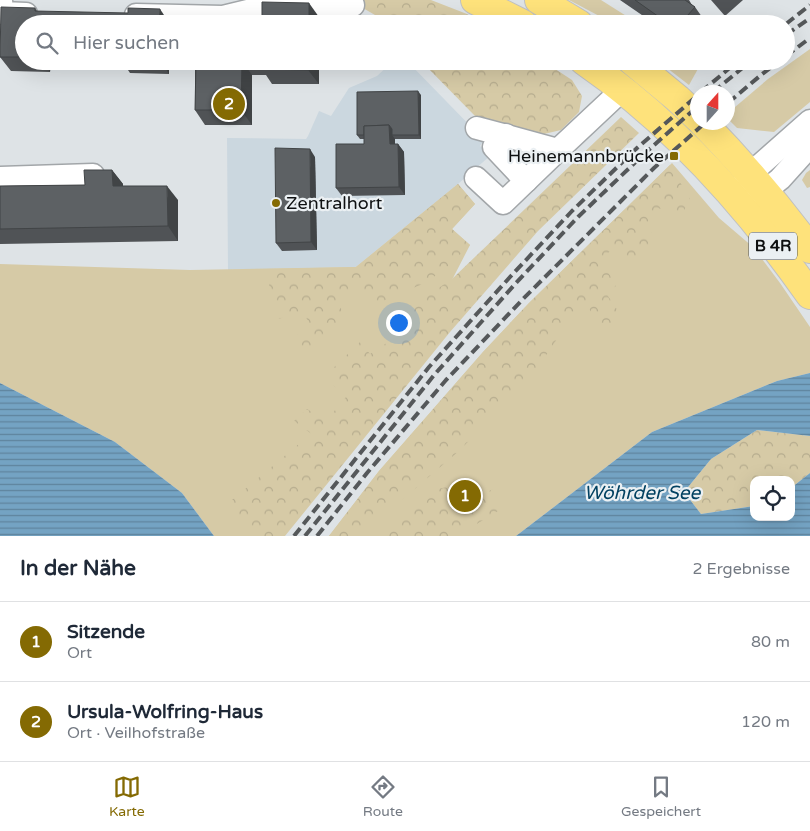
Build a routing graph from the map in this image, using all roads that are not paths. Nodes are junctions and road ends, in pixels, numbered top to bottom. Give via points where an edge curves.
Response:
1 (1, 0) edge
2 (475, 0) edge
3 (539, 0) edge
4 (353, 5) dead end
5 (44, 14) edge
6 (231, 15) edge
7 (506, 15) edge
8 (564, 15) edge
9 (596, 70) edge
10 (643, 70) edge
11 (622, 90) junction
12 (690, 111) edge
13 (477, 128) dead end
14 (709, 130) edge
15 (506, 136) junction
16 (806, 142) edge
17 (558, 150) junction
18 (93, 175) edge
19 (0, 178) edge
20 (476, 178) dead end
21 (526, 181) junction
22 (757, 182) junction
23 (734, 198) junction
24 (810, 249) edge
25 (810, 295) edge

1 - 5 street via 2,13
2 - 7 main road
3 - 8 main road
4 - 6 street via 268,6
9 - 11 main road, B 4R
10 - 12 main road
11 - 17 street
11 - 23 main road, B 4R via 686,146
13 - 15 street
14 - 22 main road, B 4R
15 - 17 street
15 - 21 street via 494,148
16 - 22 street
17 - 21 street
18 - 19 street
20 - 21 street via 503,203
22 - 23 street
22 - 24 main road, B 4R
23 - 25 main road, B 4R

